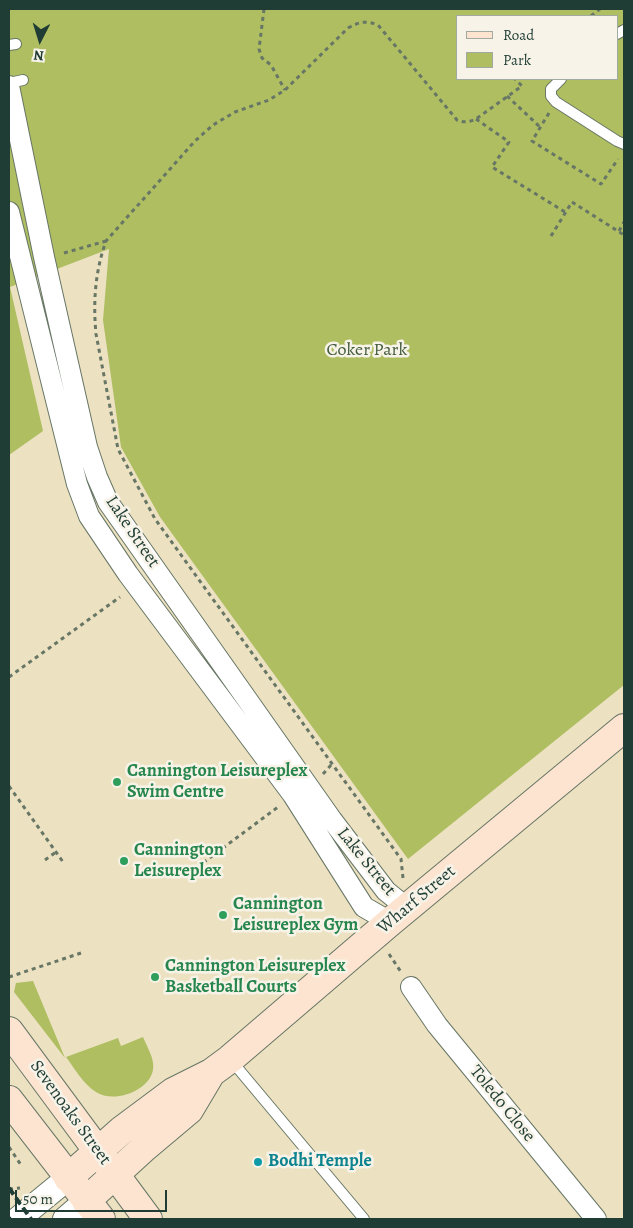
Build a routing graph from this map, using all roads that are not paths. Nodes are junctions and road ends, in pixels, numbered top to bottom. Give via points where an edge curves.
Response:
1 (560, 80) edge
2 (13, 83) edge
3 (624, 144) edge
4 (9, 212) edge
5 (624, 728) edge
6 (399, 915) junction
7 (411, 987) dead end
8 (9, 1031) edge
9 (221, 1066) junction
10 (9, 1100) edge
11 (98, 1150) junction
12 (115, 1174) junction
13 (68, 1178) junction
14 (94, 1210) edge
15 (18, 1219) edge
16 (65, 1219) edge
17 (148, 1219) edge
18 (364, 1219) edge
19 (596, 1219) edge

1 - 3 lane via 551,89 551,96 556,102
2 - 6 street, Lake Street via 44,257 87,447 108,502 332,820 386,891
4 - 6 street, Lake Street via 89,516 128,574 293,795 364,907
5 - 6 main road, Wharf Street
6 - 9 main road, Wharf Street
7 - 19 street, Toledo Close via 437,1025
8 - 11 main road, Sevenoaks Street
9 - 11 main road, Wharf Street via 173,1092
9 - 12 main road, Wharf Street via 190,1110
9 - 18 lane
10 - 13 main road
11 - 12 main road, Sevenoaks Street
11 - 13 main road, Wharf Street
12 - 14 main road, Wharf Street
12 - 17 main road, Sevenoaks Street
13 - 14 main road
13 - 15 street, Wharf Street
14 - 16 street, Wharf Street

